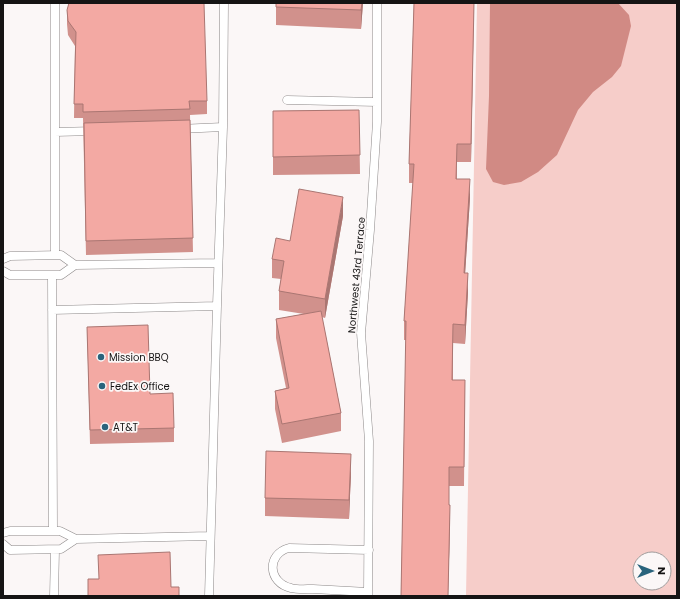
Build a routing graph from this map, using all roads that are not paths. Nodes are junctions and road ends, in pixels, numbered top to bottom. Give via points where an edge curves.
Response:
1 (54, 3) edge
2 (224, 3) edge
3 (377, 3) edge
4 (287, 100) dead end
5 (377, 102) junction
6 (223, 127) junction
7 (170, 129) edge
8 (100, 130) edge
9 (54, 132) junction
10 (54, 255) junction
11 (3, 260) edge
12 (218, 263) junction
13 (75, 265) junction
14 (3, 271) edge
15 (52, 275) junction
16 (217, 306) junction
17 (52, 310) junction
18 (53, 531) junction
19 (3, 533) edge
20 (210, 536) junction
21 (76, 539) junction
22 (3, 544) edge
23 (54, 550) junction
24 (369, 550) junction
25 (368, 594) edge
26 (54, 596) edge
27 (209, 596) edge

1 - 9 lane
2 - 6 lane
3 - 5 lane, Northwest 43rd Terrace
4 - 5 lane
5 - 24 lane, Northwest 43rd Terrace via 361,333 369,441
6 - 7 lane
6 - 12 lane
8 - 9 lane
9 - 10 lane
10 - 11 lane via 10,256
10 - 13 lane via 61,255
12 - 13 lane
12 - 16 lane
13 - 15 lane via 61,275
14 - 15 lane via 10,275
15 - 17 lane
16 - 17 lane
16 - 20 lane
17 - 18 lane
18 - 19 lane
18 - 21 lane via 60,531
20 - 21 lane
20 - 27 lane
21 - 23 lane via 61,549
22 - 23 lane via 10,550
23 - 26 lane
24 - 25 lane, Northwest 43rd Terrace
24 - 25 lane via 289,548 276,555 272,568 277,580 291,588

